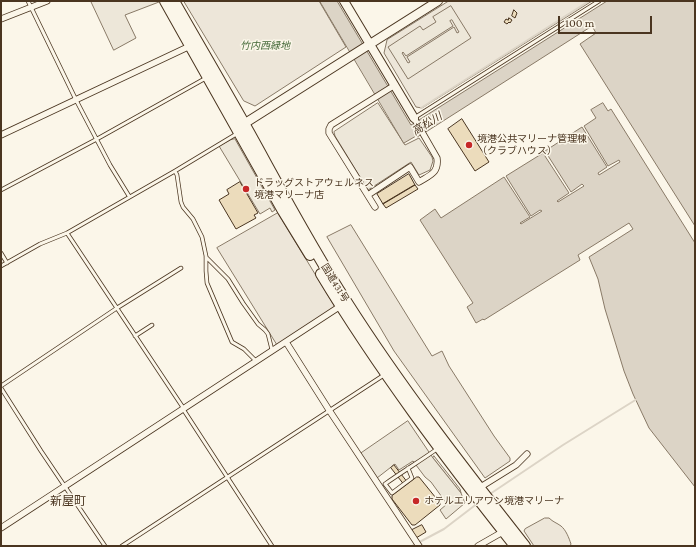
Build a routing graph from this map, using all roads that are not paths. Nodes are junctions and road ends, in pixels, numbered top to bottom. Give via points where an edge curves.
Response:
1 (28, 1) edge
2 (46, 1) edge
3 (165, 1) edge
4 (174, 1) edge
5 (344, 1) edge
6 (438, 1) edge
7 (599, 1) edge
8 (31, 7) junction
9 (1, 19) edge
10 (190, 46) junction
11 (367, 46) junction
12 (207, 77) junction
13 (392, 87) junction
14 (76, 100) junction
15 (415, 119) junction
16 (242, 128) junction
17 (1, 135) edge
18 (97, 139) junction
19 (175, 171) junction
20 (1, 190) edge
21 (368, 195) junction
22 (129, 196) junction
23 (375, 207) dead end
24 (66, 233) junction
25 (1, 253) edge
26 (206, 258) junction
27 (7, 263) junction
28 (1, 266) edge
29 (181, 268) dead end
30 (344, 304) junction
31 (117, 308) junction
32 (152, 325) dead end
33 (135, 336) junction
34 (286, 342) junction
35 (272, 351) junction
36 (256, 361) junction
37 (386, 374) junction
38 (1, 387) edge
39 (183, 409) junction
40 (329, 410) junction
41 (439, 448) junction
42 (527, 454) dead end
43 (408, 468) junction
44 (227, 477) junction
45 (65, 486) junction
46 (478, 491) junction
47 (1, 528) edge
48 (507, 530) junction
49 (105, 546) edge
50 (122, 546) edge
51 (272, 546) edge
52 (419, 546) edge
53 (478, 546) edge
54 (515, 546) edge
55 (524, 546) edge

1 - 8 lane
2 - 8 street
3 - 10 highway, 国道431号
4 - 16 highway, 国道431号
5 - 11 street
6 - 11 street
7 - 15 lane
8 - 9 street
8 - 14 lane
10 - 12 highway, 国道431号
10 - 14 street
11 - 13 street
11 - 16 street
12 - 16 highway, 国道431号
12 - 18 lane
13 - 15 street
13 - 21 street via 331,125 329,129 329,133
14 - 17 street
14 - 18 lane
15 - 21 street via 437,158 438,165 435,171 419,182 410,168
16 - 19 lane
16 - 30 highway, 国道431号 via 310,241
18 - 20 lane
18 - 22 lane
19 - 22 lane
19 - 26 lane via 181,202 202,237
21 - 23 street
22 - 24 lane
24 - 27 lane
24 - 31 lane
25 - 27 lane
26 - 35 lane via 228,279 258,324 268,334
26 - 36 lane via 208,283 232,342
27 - 28 lane
29 - 31 lane
30 - 34 street
30 - 37 highway, 国道431号
30 - 46 highway, 国道431号
31 - 33 lane
31 - 38 lane
32 - 33 lane
33 - 39 lane
34 - 35 street
34 - 40 street
35 - 36 street
36 - 39 street
37 - 40 lane
37 - 41 highway, 国道431号
38 - 45 lane
39 - 44 lane
39 - 45 street
40 - 44 lane
40 - 52 street
41 - 43 lane
41 - 46 highway, 国道431号
42 - 46 street via 516,465
43 - 43 lane via 412,478 392,493 385,484
44 - 50 lane
44 - 51 lane
45 - 47 street
45 - 49 lane
46 - 48 highway, 国道431号
48 - 53 street
48 - 54 highway, 国道431号
48 - 55 highway, 国道431号

